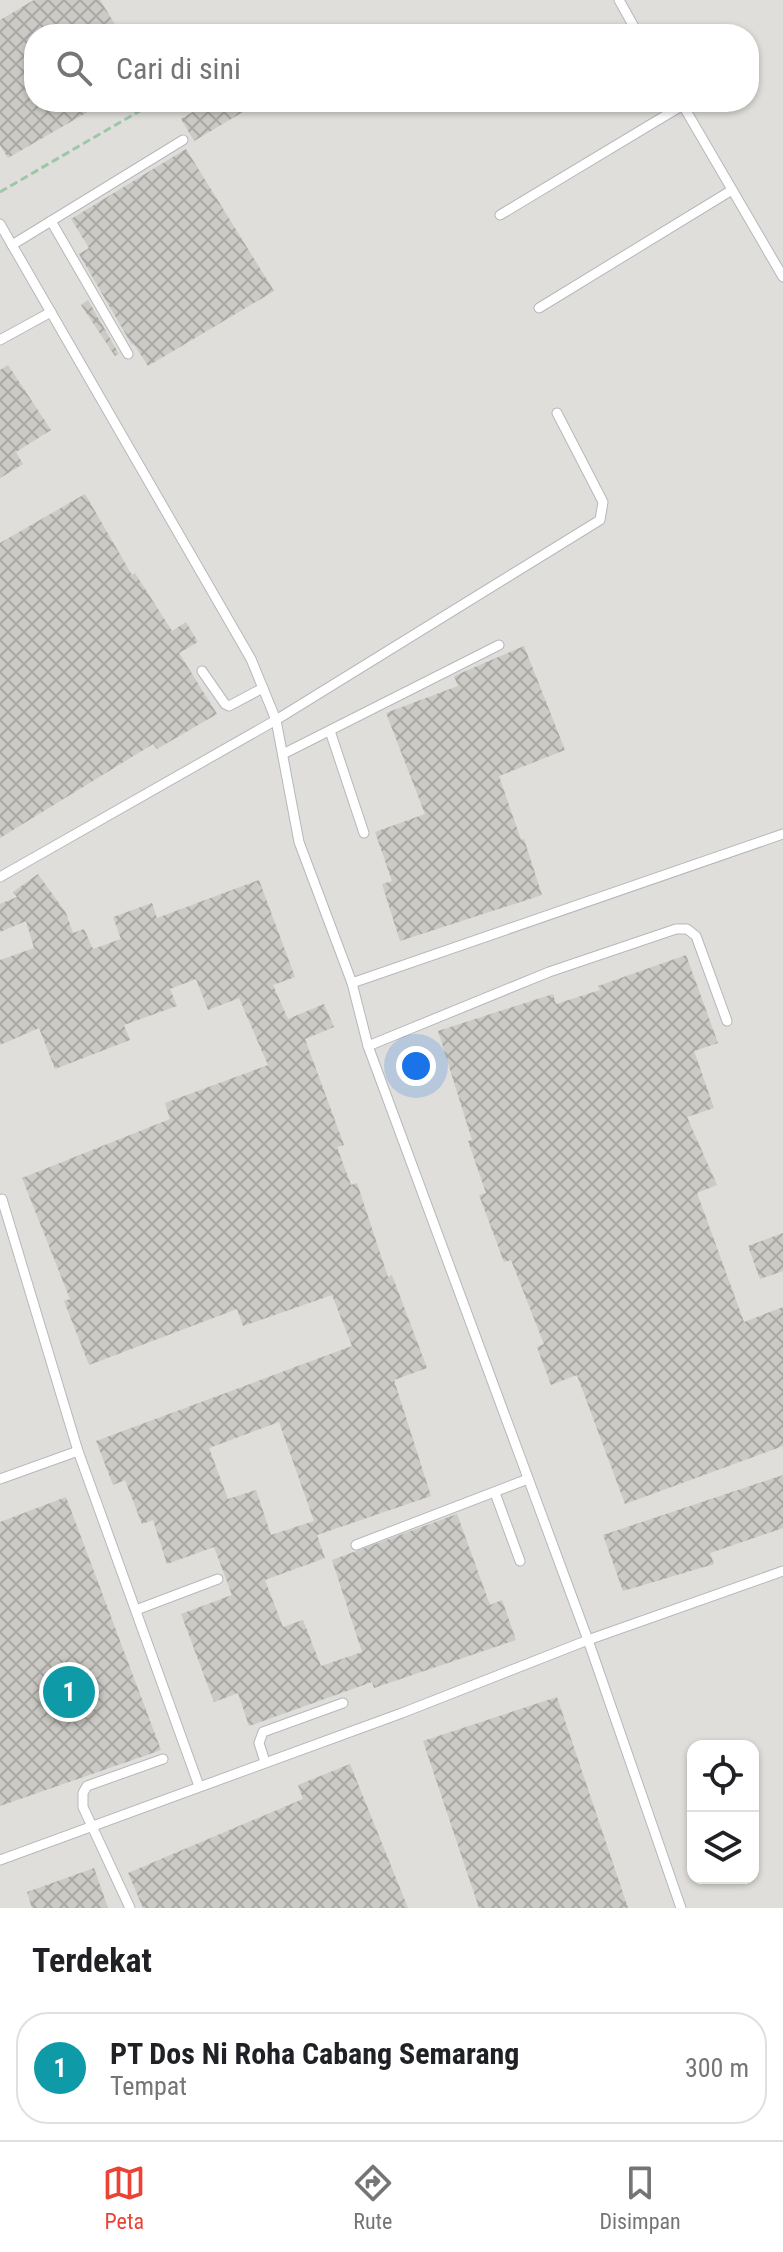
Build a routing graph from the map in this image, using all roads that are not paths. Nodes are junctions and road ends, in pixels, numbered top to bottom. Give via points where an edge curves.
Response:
1 (619, 0) edge
2 (632, 24) edge
3 (667, 112) edge
4 (687, 112) edge
5 (183, 140) dead end
6 (732, 190) junction
7 (500, 215) dead end
8 (51, 221) junction
9 (0, 224) edge
10 (12, 245) junction
11 (783, 277) edge
12 (539, 308) dead end
13 (51, 312) junction
14 (0, 340) edge
15 (128, 354) dead end
16 (557, 413) dead end
17 (499, 645) dead end
18 (202, 671) dead end
19 (263, 688) junction
20 (276, 720) junction
21 (330, 731) junction
22 (283, 754) junction
23 (364, 833) dead end
24 (783, 834) edge
25 (0, 877) edge
26 (352, 983) junction
27 (727, 1021) dead end
28 (368, 1046) junction
29 (2, 1199) edge
30 (78, 1451) junction
31 (0, 1479) edge
32 (528, 1479) junction
33 (495, 1493) junction
34 (356, 1545) dead end
35 (520, 1561) dead end
36 (783, 1571) edge
37 (218, 1579) dead end
38 (136, 1610) junction
39 (588, 1640) junction
40 (343, 1703) dead end
41 (163, 1759) dead end
42 (265, 1762) junction
43 (199, 1786) junction
44 (92, 1826) junction
45 (0, 1860) edge
46 (130, 1908) edge
47 (681, 1908) edge

1 - 2 lane
3 - 7 lane
4 - 6 lane
5 - 8 lane
6 - 11 lane
6 - 12 lane
8 - 10 lane
8 - 15 lane
9 - 10 lane
10 - 13 lane
13 - 14 lane
13 - 19 lane
16 - 20 lane via 603,502 600,520
17 - 21 lane
18 - 19 lane via 229,706
19 - 20 lane
20 - 22 lane
20 - 25 lane
21 - 22 lane
21 - 23 lane
22 - 26 lane via 299,842
24 - 26 lane
26 - 28 lane
27 - 28 lane via 696,936 676,929 549,972
28 - 32 lane
29 - 30 lane
30 - 31 lane
30 - 38 lane
32 - 33 lane
32 - 39 lane
33 - 34 lane
33 - 35 lane
36 - 39 lane
37 - 38 lane
38 - 43 lane
39 - 42 lane
39 - 47 lane
40 - 42 lane via 263,1732 259,1743
41 - 44 lane via 87,1786 83,1807
42 - 43 lane
43 - 44 lane
44 - 45 lane
44 - 46 lane

